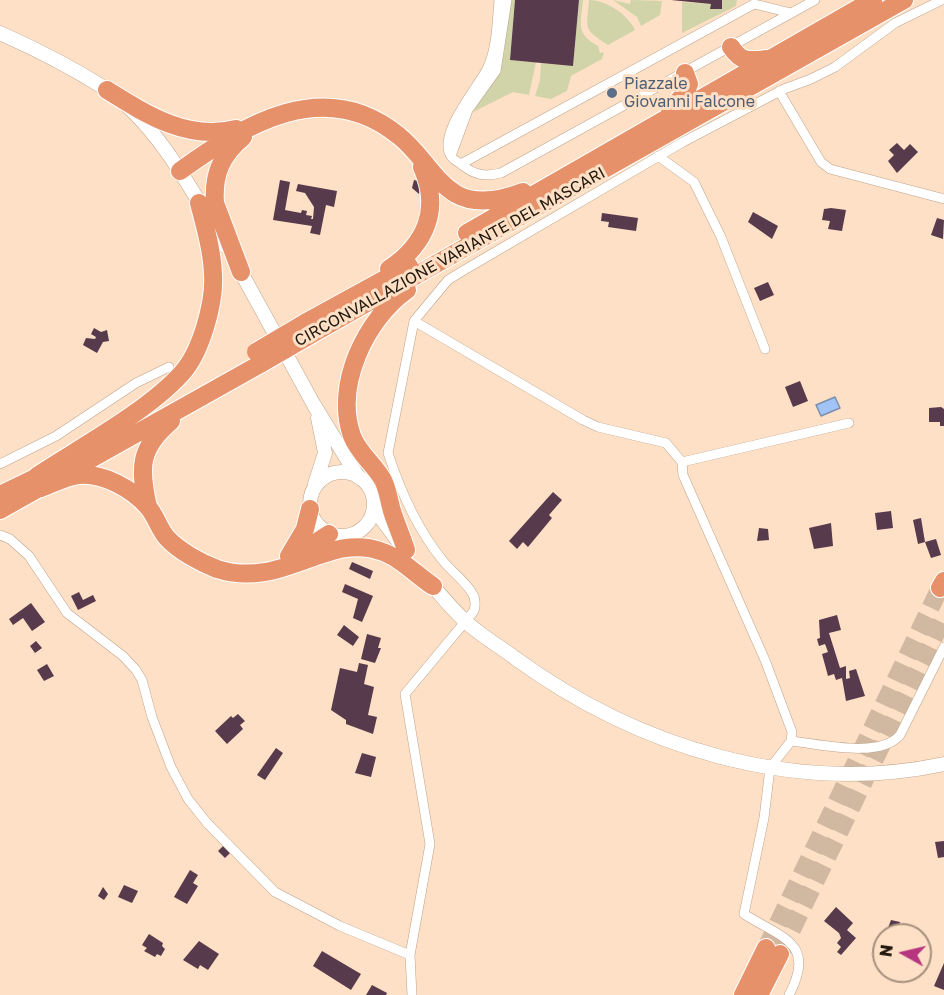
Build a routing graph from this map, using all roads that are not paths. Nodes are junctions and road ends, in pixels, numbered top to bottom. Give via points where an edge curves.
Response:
1 (499, 0) edge
2 (507, 0) edge
3 (815, 0) edge
4 (873, 0) edge
5 (942, 0) edge
6 (902, 1) edge
7 (791, 13) junction
8 (0, 23) edge
9 (0, 33) edge
10 (28, 46) junction
11 (731, 47) junction
12 (771, 58) junction
13 (688, 72) junction
14 (107, 90) junction
15 (779, 91) junction
16 (261, 123) junction
17 (654, 123) junction
18 (409, 145) junction
19 (610, 149) junction
20 (451, 156) junction
21 (658, 156) junction
22 (461, 164) junction
23 (180, 171) junction
24 (944, 199) edge
25 (199, 202) junction
26 (473, 244) junction
27 (241, 272) junction
28 (414, 321) junction
29 (309, 329) junction
30 (765, 349) dead end
31 (259, 357) junction
32 (169, 367) dead end
33 (200, 396) junction
34 (314, 405) junction
35 (849, 423) dead end
36 (682, 462) junction
37 (0, 464) edge
38 (358, 477) junction
39 (39, 482) junction
40 (313, 489) junction
41 (0, 495) edge
42 (374, 504) junction
43 (148, 507) junction
44 (310, 509) junction
45 (0, 510) edge
46 (329, 534) junction
47 (0, 535) edge
48 (349, 536) junction
49 (409, 556) junction
50 (284, 562) junction
51 (243, 574) junction
52 (433, 586) junction
53 (465, 621) junction
54 (944, 647) edge
55 (791, 741) junction
56 (944, 764) edge
57 (770, 768) junction
58 (410, 954) junction
59 (412, 995) edge
60 (743, 995) edge
61 (759, 995) edge
62 (789, 995) edge

1 - 20 street via 488,68 461,108 450,139
2 - 20 street via 496,71 468,110
3 - 7 street
4 - 12 highway, CIRCONVALLAZIONE VARIANTE DEL MASCARI
5 - 15 street via 895,23 835,67
6 - 26 highway, CIRCONVALLAZIONE VARIANTE DEL MASCARI
7 - 11 street
7 - 22 street via 754,4
8 - 10 main road
9 - 10 main road
10 - 14 main road
11 - 12 highway via 747,62
11 - 13 street
12 - 17 highway, CIRCONVALLAZIONE VARIANTE DEL MASCARI
13 - 17 highway via 685,94
13 - 22 street via 501,173 474,174
14 - 16 highway via 162,121 197,132 222,132
14 - 23 main road via 156,139
15 - 21 street
15 - 24 street via 821,162 830,169
16 - 18 highway via 309,107 344,110 382,123
16 - 23 highway via 230,136
16 - 27 highway via 227,150 215,180 215,203
17 - 19 highway, CIRCONVALLAZIONE VARIANTE DEL MASCARI
18 - 19 highway via 448,188 482,201 507,198
18 - 29 highway via 431,194 429,217 420,240 401,261
19 - 29 highway, CIRCONVALLAZIONE VARIANTE DEL MASCARI
20 - 22 street
21 - 28 street via 448,280
21 - 30 street via 694,182 721,237
23 - 25 main road
25 - 27 main road
25 - 39 highway via 214,276 210,308 199,343 184,371 160,394
26 - 29 highway, CIRCONVALLAZIONE VARIANTE DEL MASCARI
26 - 49 highway via 385,309 364,338 353,371 348,410 351,434 382,479
27 - 34 main road
28 - 36 street via 583,420 666,443
28 - 53 street via 388,453 424,533 472,592 476,603
29 - 31 highway, CIRCONVALLAZIONE VARIANTE DEL MASCARI, bridge
31 - 33 highway, CIRCONVALLAZIONE VARIANTE DEL MASCARI
31 - 39 highway, CIRCONVALLAZIONE VARIANTE DEL MASCARI
32 - 37 street via 136,383 56,436
33 - 39 highway, CIRCONVALLAZIONE VARIANTE DEL MASCARI
33 - 43 highway via 152,438 147,448 141,478
34 - 38 main road
34 - 40 main road via 325,453
35 - 36 street
36 - 55 street via 683,475 765,660 792,732
38 - 40 main road via 344,472 330,474
38 - 42 main road via 370,488
39 - 41 highway, CIRCONVALLAZIONE VARIANTE DEL MASCARI
39 - 43 highway via 79,475 102,478 124,487
39 - 45 highway, CIRCONVALLAZIONE VARIANTE DEL MASCARI
40 - 44 main road
42 - 48 main road via 369,522
42 - 49 main road
43 - 51 highway via 167,538 190,555 216,568
44 - 46 main road via 318,527
44 - 50 highway via 305,529
46 - 48 main road
46 - 50 highway
47 - 58 street via 29,556 67,613 136,670 171,767 188,799 207,823 275,892 340,926
48 - 49 main road via 385,544
49 - 52 main road
50 - 51 highway
51 - 52 highway via 267,574 333,550 359,548 380,551
52 - 53 main road
53 - 57 main road via 563,691 610,716 686,747
53 - 58 street via 405,694 430,844
54 - 55 street via 892,744 873,749
55 - 57 street
56 - 57 main road via 885,772 815,773
57 - 62 street via 744,914 794,944 801,963
58 - 59 street
60 - 61 highway via 773,951

